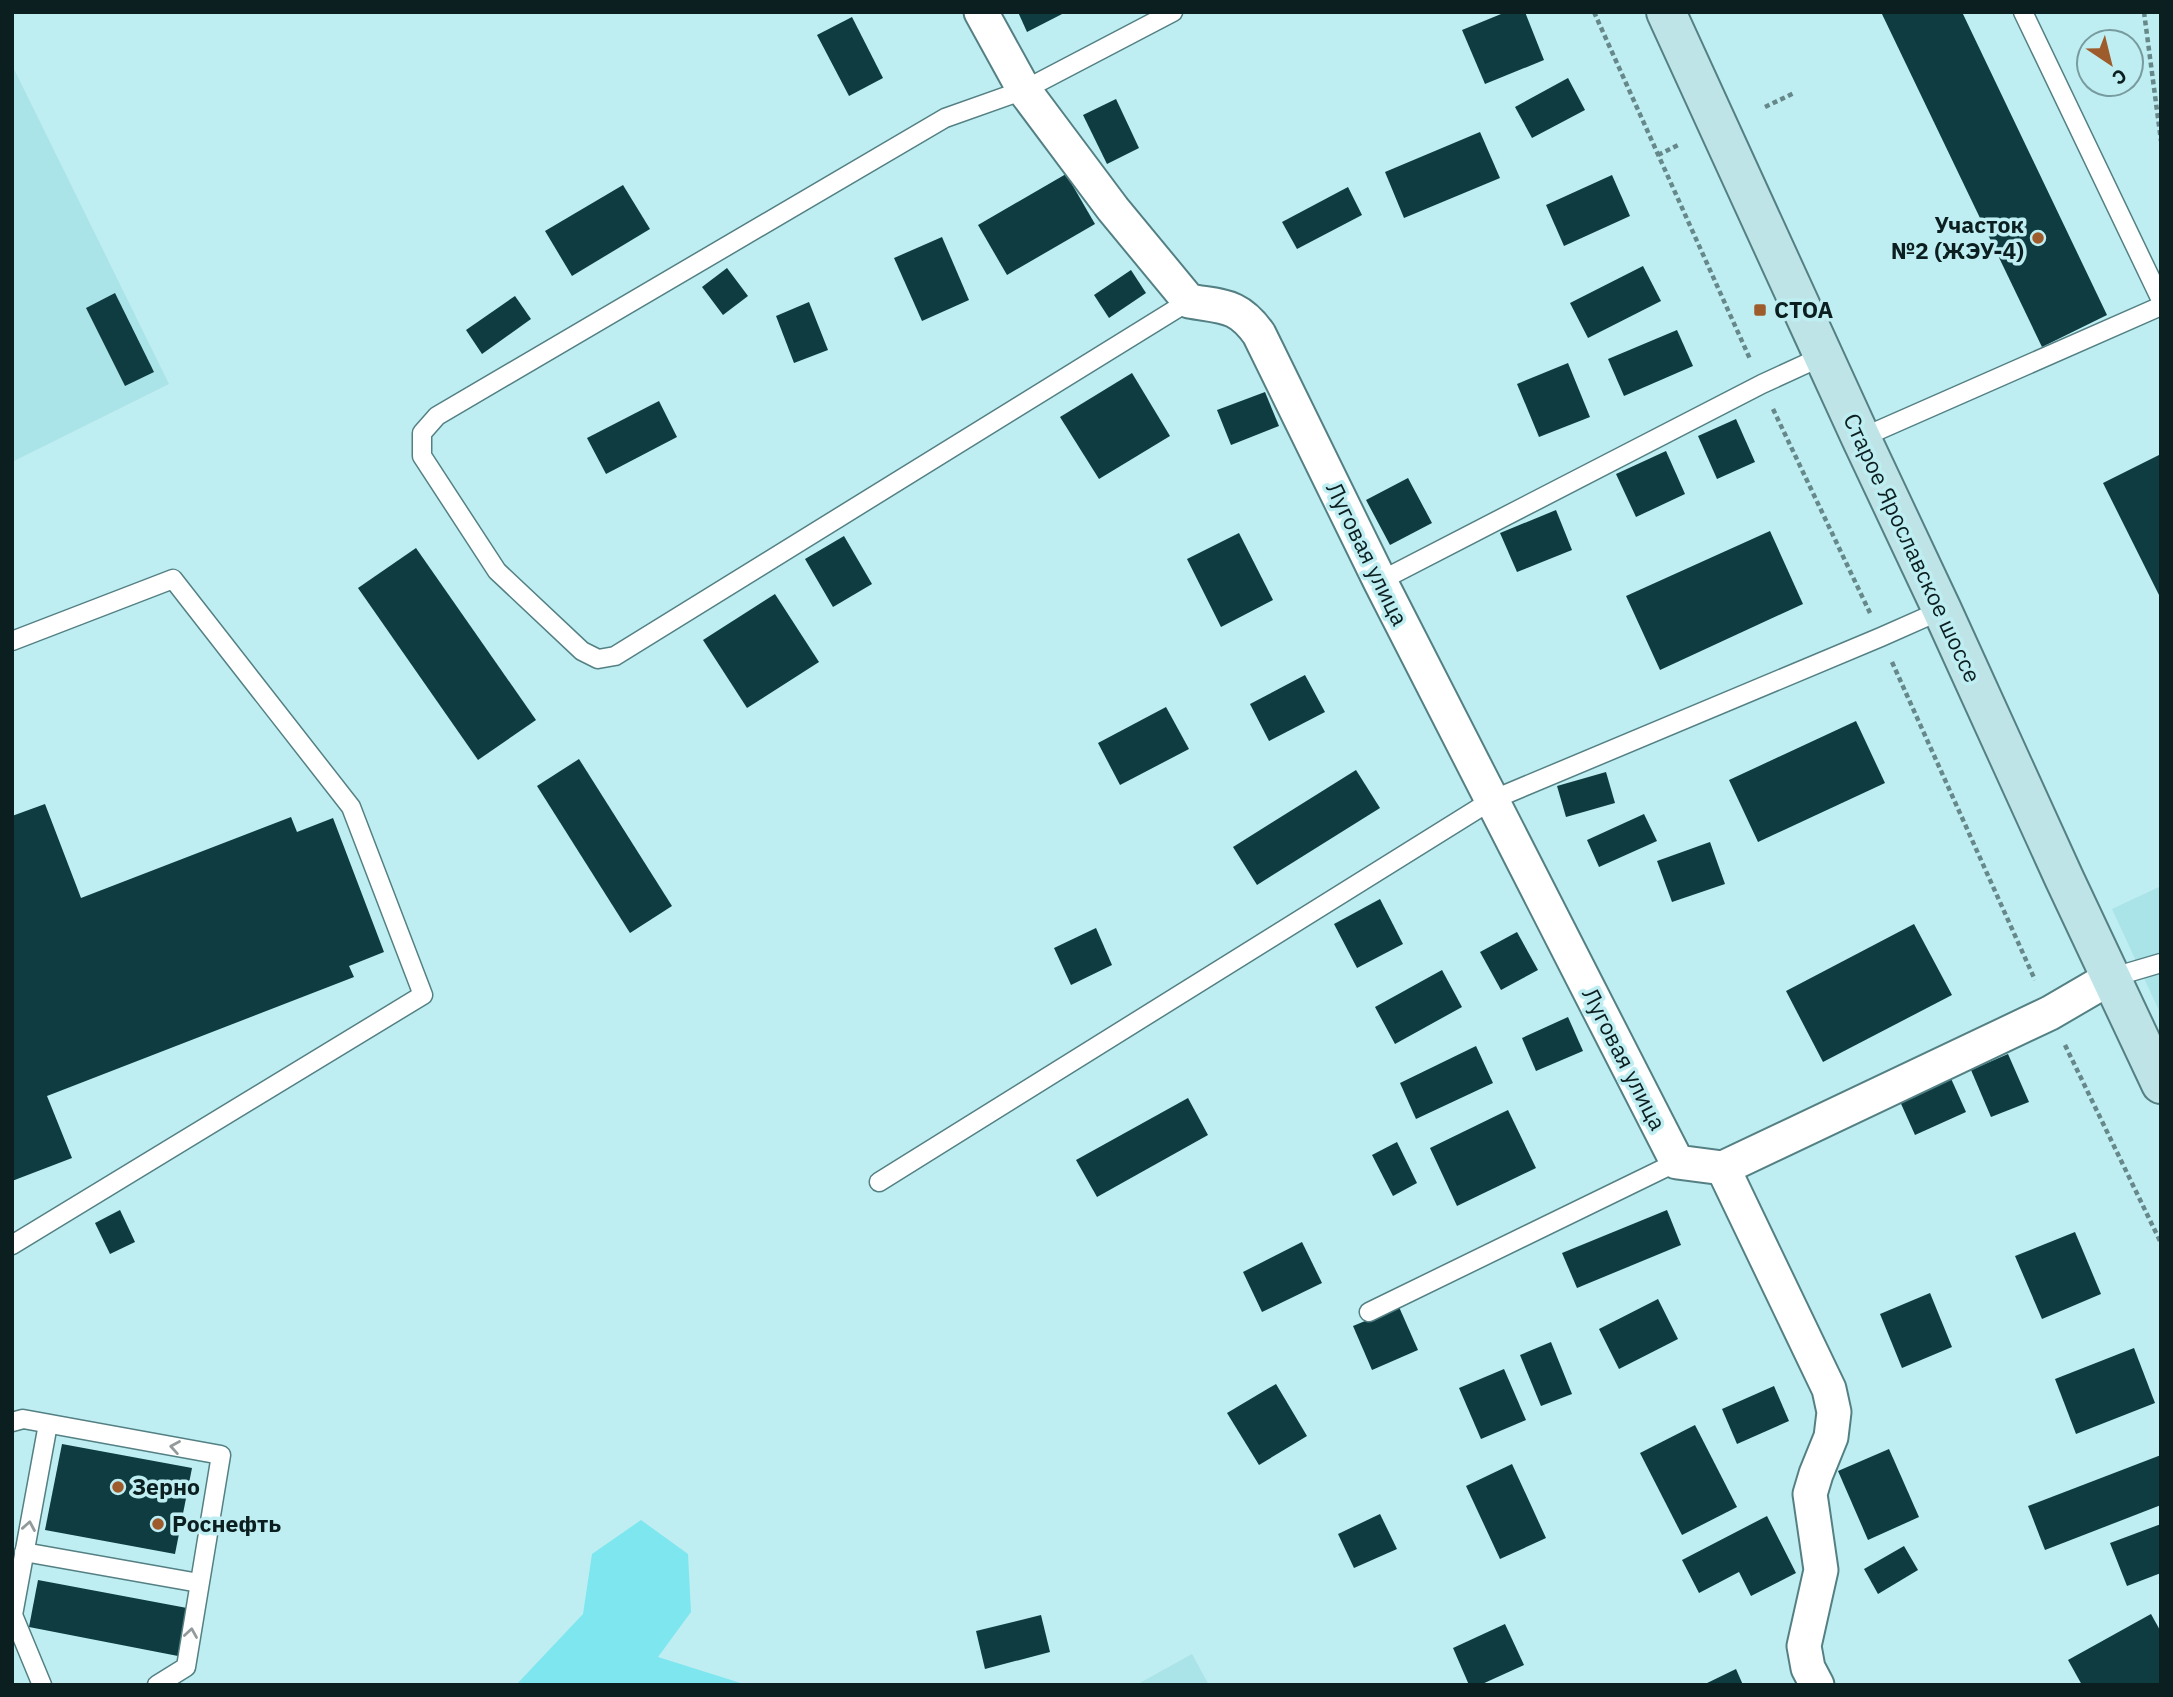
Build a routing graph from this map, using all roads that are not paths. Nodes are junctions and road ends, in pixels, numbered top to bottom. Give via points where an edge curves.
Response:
1 (981, 12) edge
2 (1173, 12) edge
3 (1666, 12) edge
4 (2023, 12) edge
5 (1024, 90) junction
6 (2161, 300) edge
7 (1189, 301) junction
8 (2161, 306) edge
9 (1823, 356) junction
10 (1861, 438) junction
11 (1380, 581) junction
12 (1942, 610) junction
13 (12, 641) edge
14 (1492, 800) junction
15 (2161, 963) edge
16 (2110, 978) junction
17 (2161, 1084) edge
18 (1677, 1163) junction
19 (1723, 1168) junction
20 (879, 1182) dead end
21 (12, 1245) edge
22 (1369, 1311) dead end
23 (12, 1422) edge
24 (48, 1424) junction
25 (24, 1552) junction
26 (199, 1583) junction
27 (42, 1685) edge
28 (157, 1685) edge
29 (1817, 1685) edge

1 - 5 street
2 - 5 lane
3 - 9 main road, Старое Ярославское шоссе
4 - 6 lane
5 - 7 street
5 - 7 lane via 945,118 437,416 422,433 422,457 497,571 582,651 598,659 615,656
7 - 11 street, Луговая улица via 1230,308 1247,317
8 - 10 lane
9 - 10 main road, Старое Ярославское шоссе
9 - 11 lane
10 - 12 main road, Старое Ярославское шоссе
11 - 14 street, Луговая улица
12 - 14 lane
12 - 16 main road, Старое Ярославское шоссе
13 - 21 lane via 173,579 351,807 423,995
14 - 18 street, Луговая улица
14 - 20 lane
15 - 16 lane
16 - 17 main road, Старое Ярославское шоссе
16 - 19 street via 2050,1013
18 - 19 street
18 - 22 lane
19 - 29 street via 1829,1389 1834,1412 1831,1437 1810,1494 1821,1570 1804,1646
23 - 24 lane via 23,1419
25 -> 24 lane
26 -> 24 lane via 221,1455
25 - 26 lane
25 - 27 lane via 13,1615
28 -> 26 lane via 186,1667

